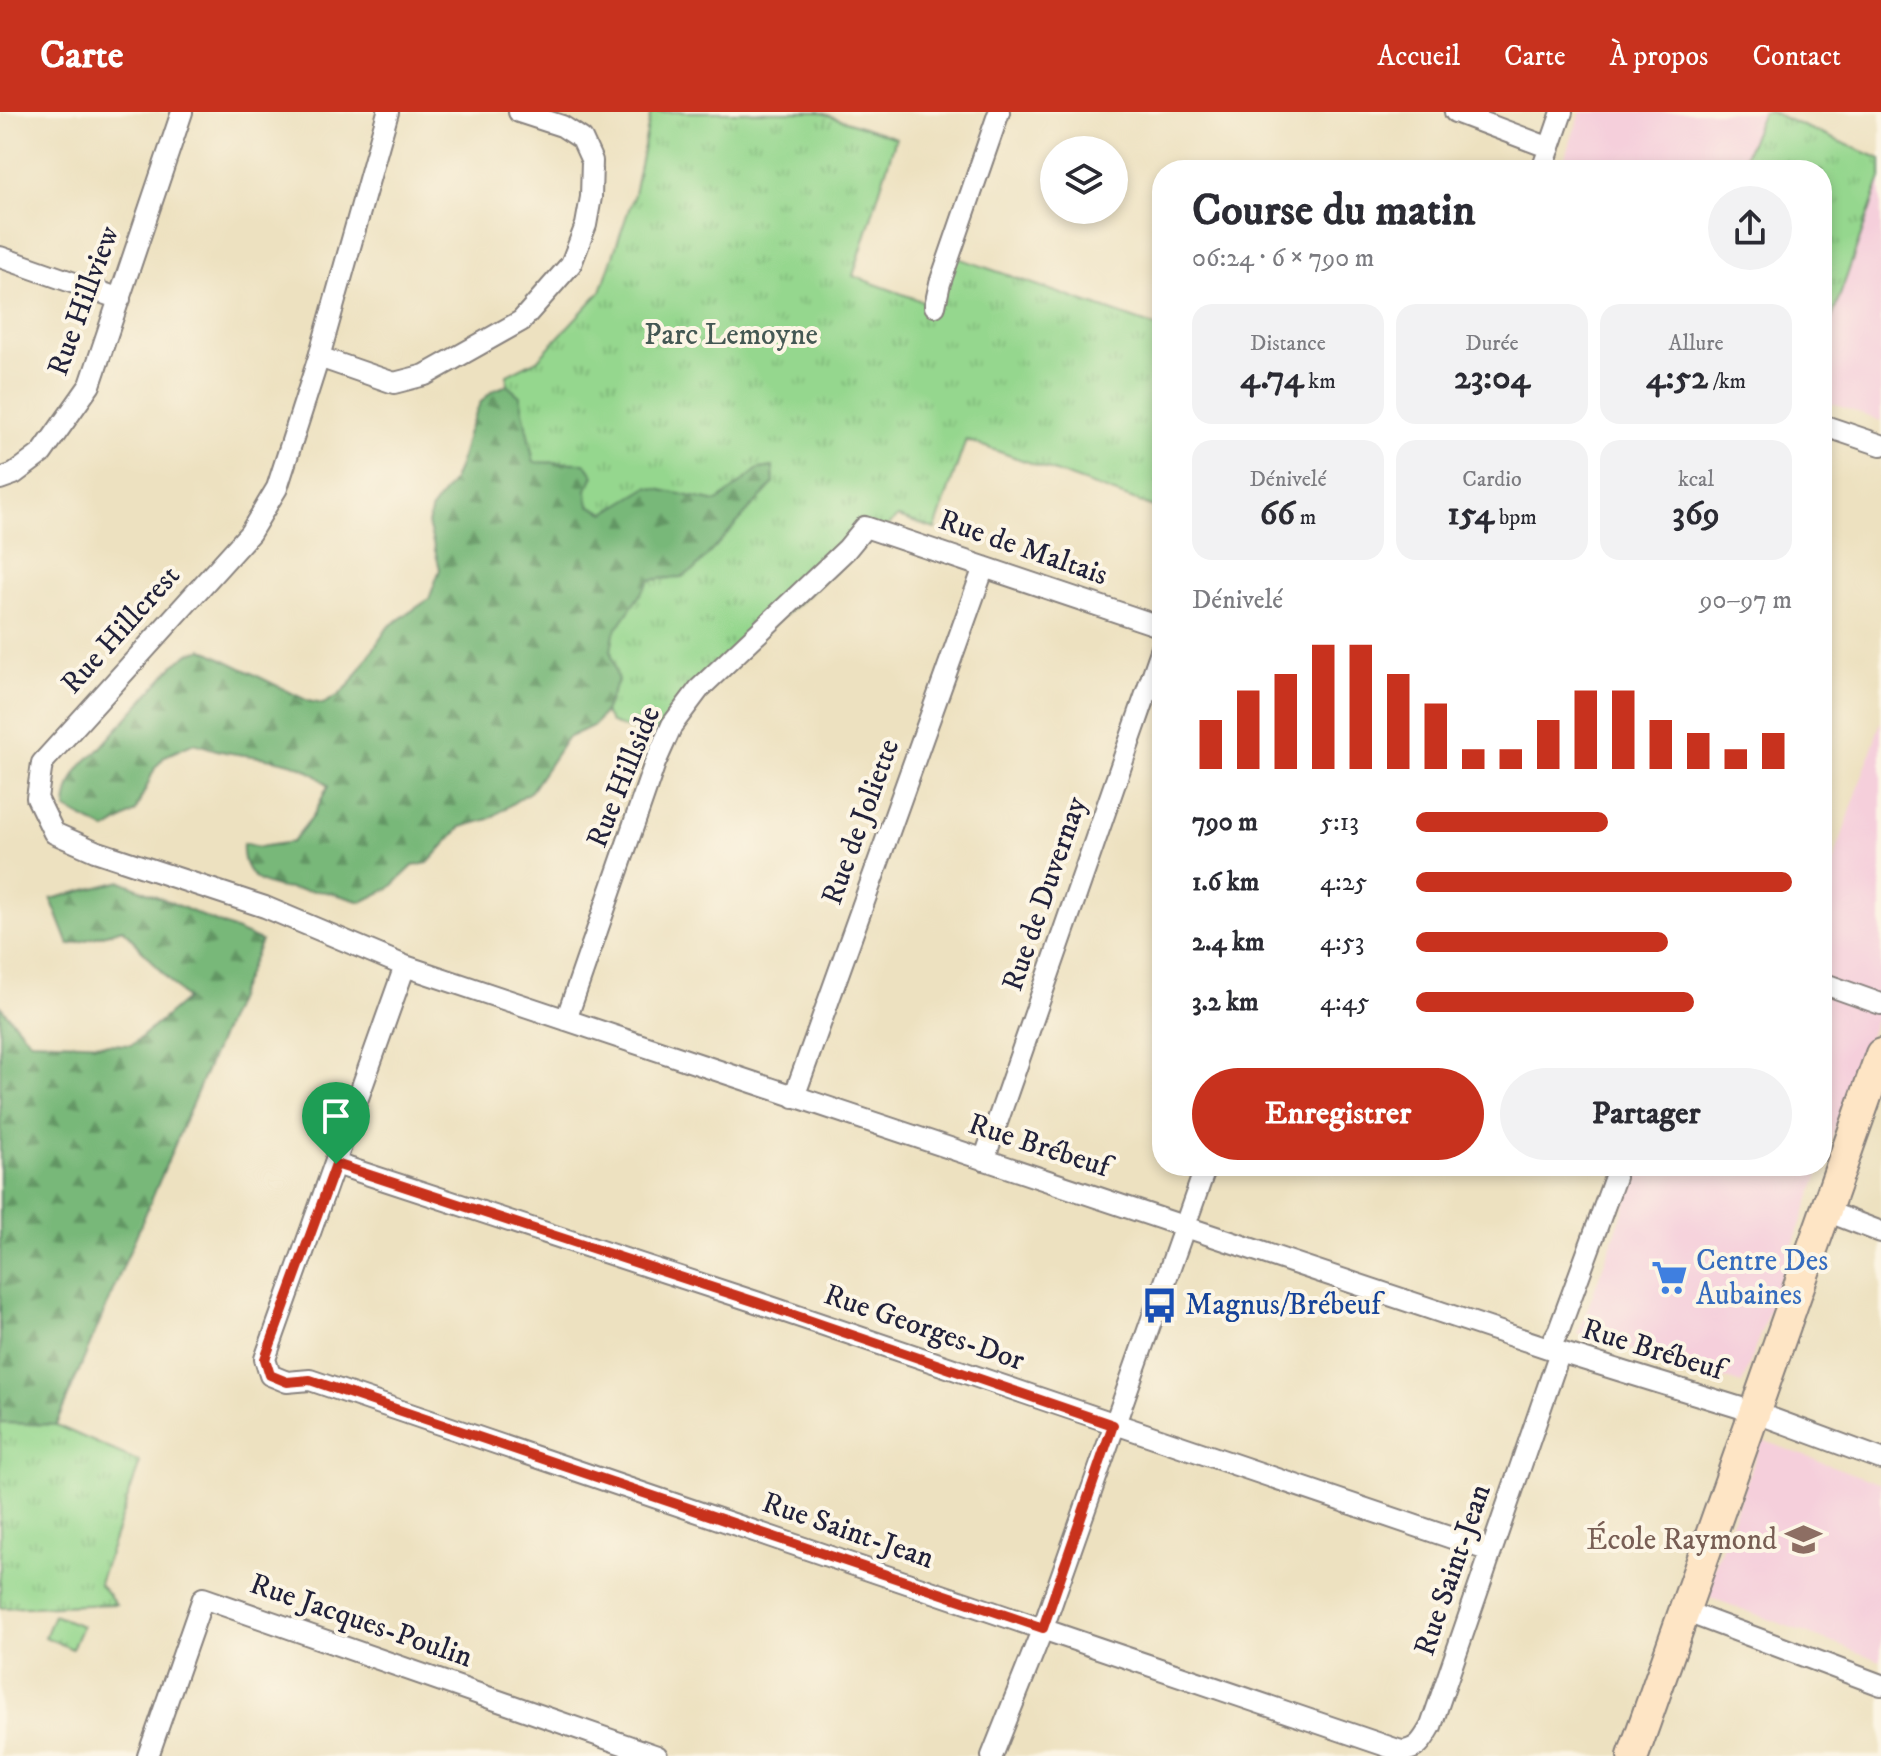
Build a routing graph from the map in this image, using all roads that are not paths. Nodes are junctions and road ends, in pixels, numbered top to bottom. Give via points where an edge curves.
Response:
1 (182, 112) edge
2 (388, 112) edge
3 (519, 112) edge
4 (999, 112) edge
5 (1455, 112) edge
6 (1562, 112) edge
7 (1550, 148) junction
8 (1546, 160) edge
9 (0, 257) edge
10 (120, 299) junction
11 (935, 306) dead end
12 (319, 357) junction
13 (1832, 428) edge
14 (1881, 445) edge
15 (0, 479) edge
16 (865, 527) joint
17 (984, 567) junction
18 (1152, 624) edge
19 (1152, 677) edge
20 (405, 966) junction
21 (1832, 987) edge
22 (1881, 1004) edge
23 (566, 1020) junction
24 (1881, 1054) edge
25 (794, 1097) junction
26 (984, 1160) junction
27 (336, 1164) junction
28 (1202, 1176) edge
29 (1615, 1176) edge
30 (1826, 1211) junction
31 (1185, 1226) junction
32 (1881, 1232) edge
33 (1555, 1350) junction
34 (1754, 1412) junction
35 (1113, 1425) junction
36 (1881, 1459) edge
37 (1490, 1551) junction
38 (1684, 1611) junction
39 (1043, 1628) junction
40 (1881, 1685) edge
41 (148, 1756) edge
42 (657, 1756) edge
43 (992, 1756) edge
44 (1633, 1756) edge

1 - 10 street, Rue Hillview
2 - 12 street, Rue Hillcrest
3 - 12 street via 562,126 582,139 592,161 586,225 571,264 521,321 425,375 394,383
4 - 11 street
5 - 7 street
6 - 7 street
7 - 8 street
9 - 10 street
10 - 15 street, Rue Hillview via 90,385 42,453
12 - 20 street, Rue Hillcrest via 277,488 250,533 42,763 37,798 54,833 73,843 265,907
13 - 14 street
16 - 17 street, Rue de Maltais
16 - 23 street, Rue Hillside via 699,689 672,725
17 - 18 street, Rue de Maltais
17 - 25 street, Rue de Joliette
19 - 26 street, Rue de Duvernay
20 - 23 street, Rue Brébeuf
20 - 27 street, Rue Saint-Jean
21 - 22 street
23 - 25 street, Rue Brébeuf
24 - 30 street
25 - 26 street, Rue Brébeuf
26 - 31 street, Rue Brébeuf
27 - 35 street, Rue Georges-Dor
27 - 39 street, Rue Saint-Jean via 265,1359 270,1375 287,1382 310,1380
28 - 31 street
29 - 33 street, Rue Saint-Jean
30 - 32 street
30 - 34 street
31 - 33 street, Rue Brébeuf
31 - 35 street
33 - 34 street, Rue Brébeuf
33 - 37 street, Rue Saint-Jean
34 - 36 street, Rue Brébeuf
34 - 38 street
35 - 37 street, Rue Georges-Dor
35 - 39 street
37 - 39 street, Rue Saint-Jean via 1431,1726 1412,1750 1401,1751
38 - 40 street
38 - 44 street
39 - 43 street
41 - 42 street, Rue Jacques-Poulin via 203,1598

